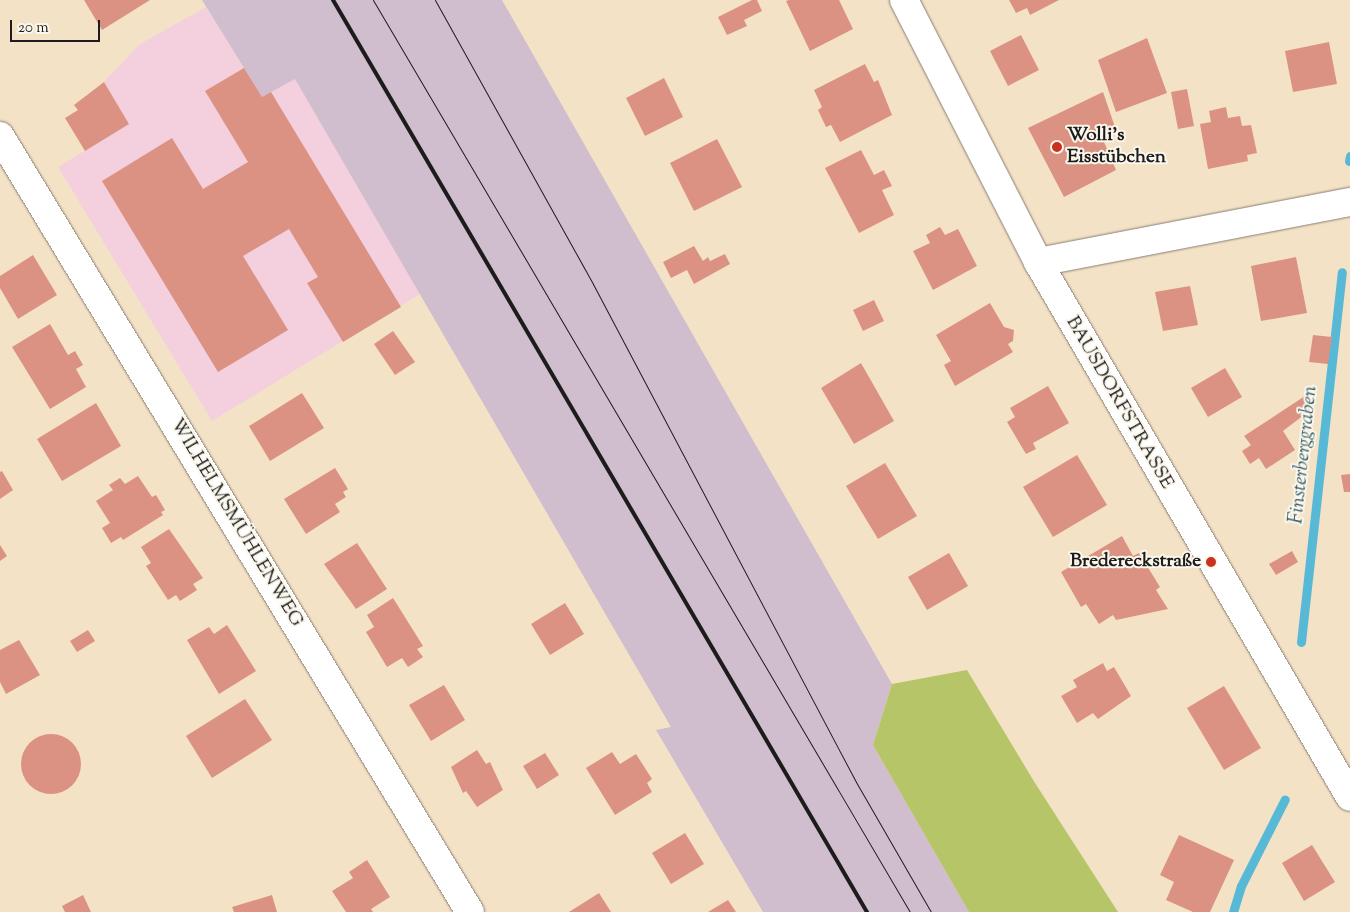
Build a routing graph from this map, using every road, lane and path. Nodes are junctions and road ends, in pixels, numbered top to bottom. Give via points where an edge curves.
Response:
1 (904, 0) edge
2 (0, 136) edge
3 (1350, 202) edge
4 (1038, 262) junction
5 (1350, 797) edge
6 (470, 912) edge

1 - 4 street, BAUSDORFSTRASSE
2 - 6 street, WILHELMSMÜHLENWEG
3 - 4 street
4 - 5 street, BAUSDORFSTRASSE

